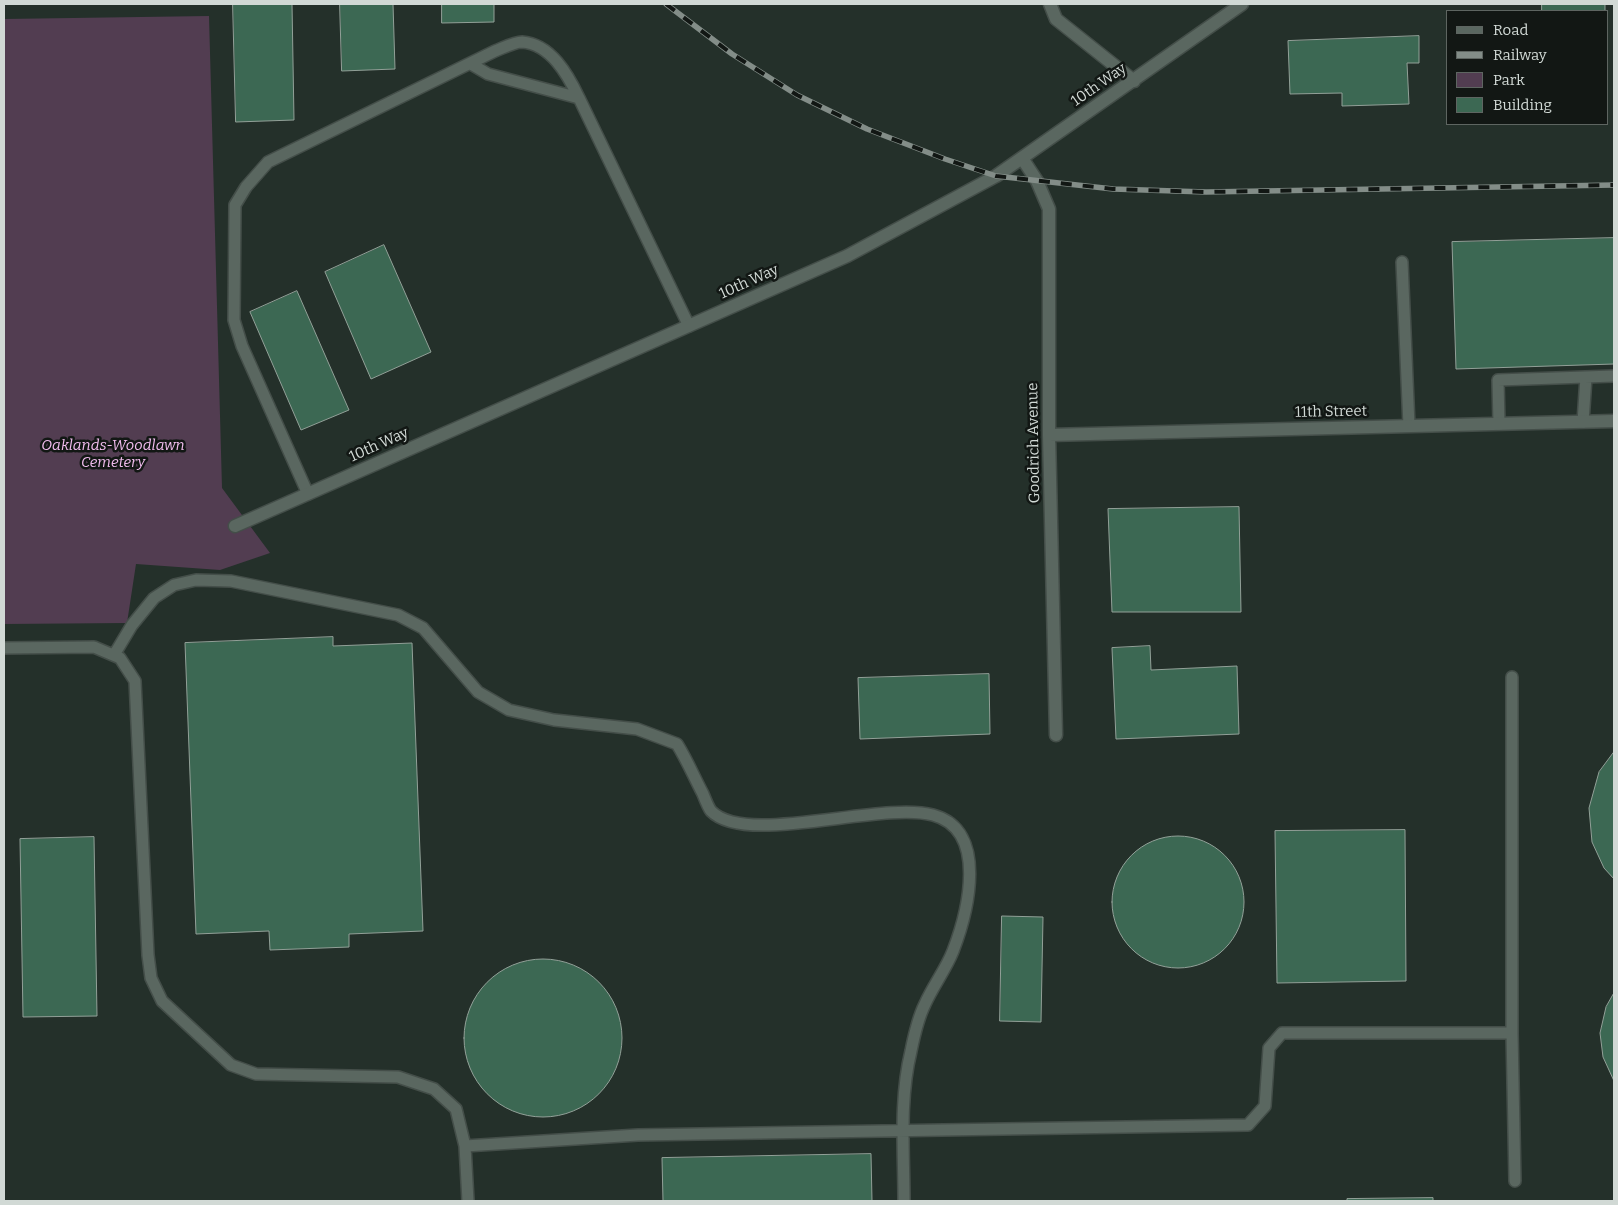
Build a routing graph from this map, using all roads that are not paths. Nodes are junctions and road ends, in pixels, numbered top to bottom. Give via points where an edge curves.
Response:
1 (1050, 4) edge
2 (1242, 4) edge
3 (471, 64) junction
4 (1134, 81) junction
5 (579, 98) junction
6 (1022, 158) junction
7 (1402, 262) dead end
8 (689, 326) junction
9 (1614, 376) edge
10 (1586, 377) junction
11 (1614, 421) edge
12 (1583, 422) junction
13 (1499, 424) junction
14 (1409, 426) junction
15 (1049, 435) junction
16 (308, 494) junction
17 (235, 526) dead end
18 (4, 648) edge
19 (114, 655) junction
20 (1512, 678) dead end
21 (1056, 735) dead end
22 (1512, 1033) junction
23 (904, 1131) junction
24 (465, 1146) junction
25 (1515, 1181) dead end
26 (468, 1201) edge
27 (904, 1201) edge

1 - 4 street via 1056,19
2 - 4 street, 10th Way
3 - 5 lane via 488,74
3 - 5 lane via 520,42 537,46 568,74
3 - 16 lane via 268,162 235,205 234,320 246,355
4 - 6 street, 10th Way
5 - 8 lane
6 - 8 street, 10th Way via 996,176 847,256
6 - 15 street, Goodrich Avenue via 1038,181 1049,209
7 - 14 lane
8 - 16 street, 10th Way
9 - 10 lane
10 - 12 lane
10 - 13 lane via 1498,380
11 - 12 street, 11th Street
12 - 13 street, 11th Street
13 - 14 street, 11th Street
14 - 15 street, 11th Street
15 - 21 street, Goodrich Avenue
16 - 17 street, 10th Way
18 - 19 lane via 94,647
19 - 23 lane via 154,598 174,585 196,580 232,581 350,604 398,615 423,628 478,692 509,710 554,720 637,730 677,744 711,810 728,821 768,826 898,812 934,816 958,829 967,848 970,870 967,908 953,952 924,1006 911,1051 904,1089
19 - 24 lane via 120,658 135,681 148,955 151,978 162,1001 231,1065 256,1074 398,1077 434,1089 456,1109
20 - 22 lane
22 - 23 lane via 1282,1033 1268,1048 1265,1106 1248,1125
22 - 25 lane
23 - 24 lane via 638,1136
23 - 27 lane
24 - 26 lane

